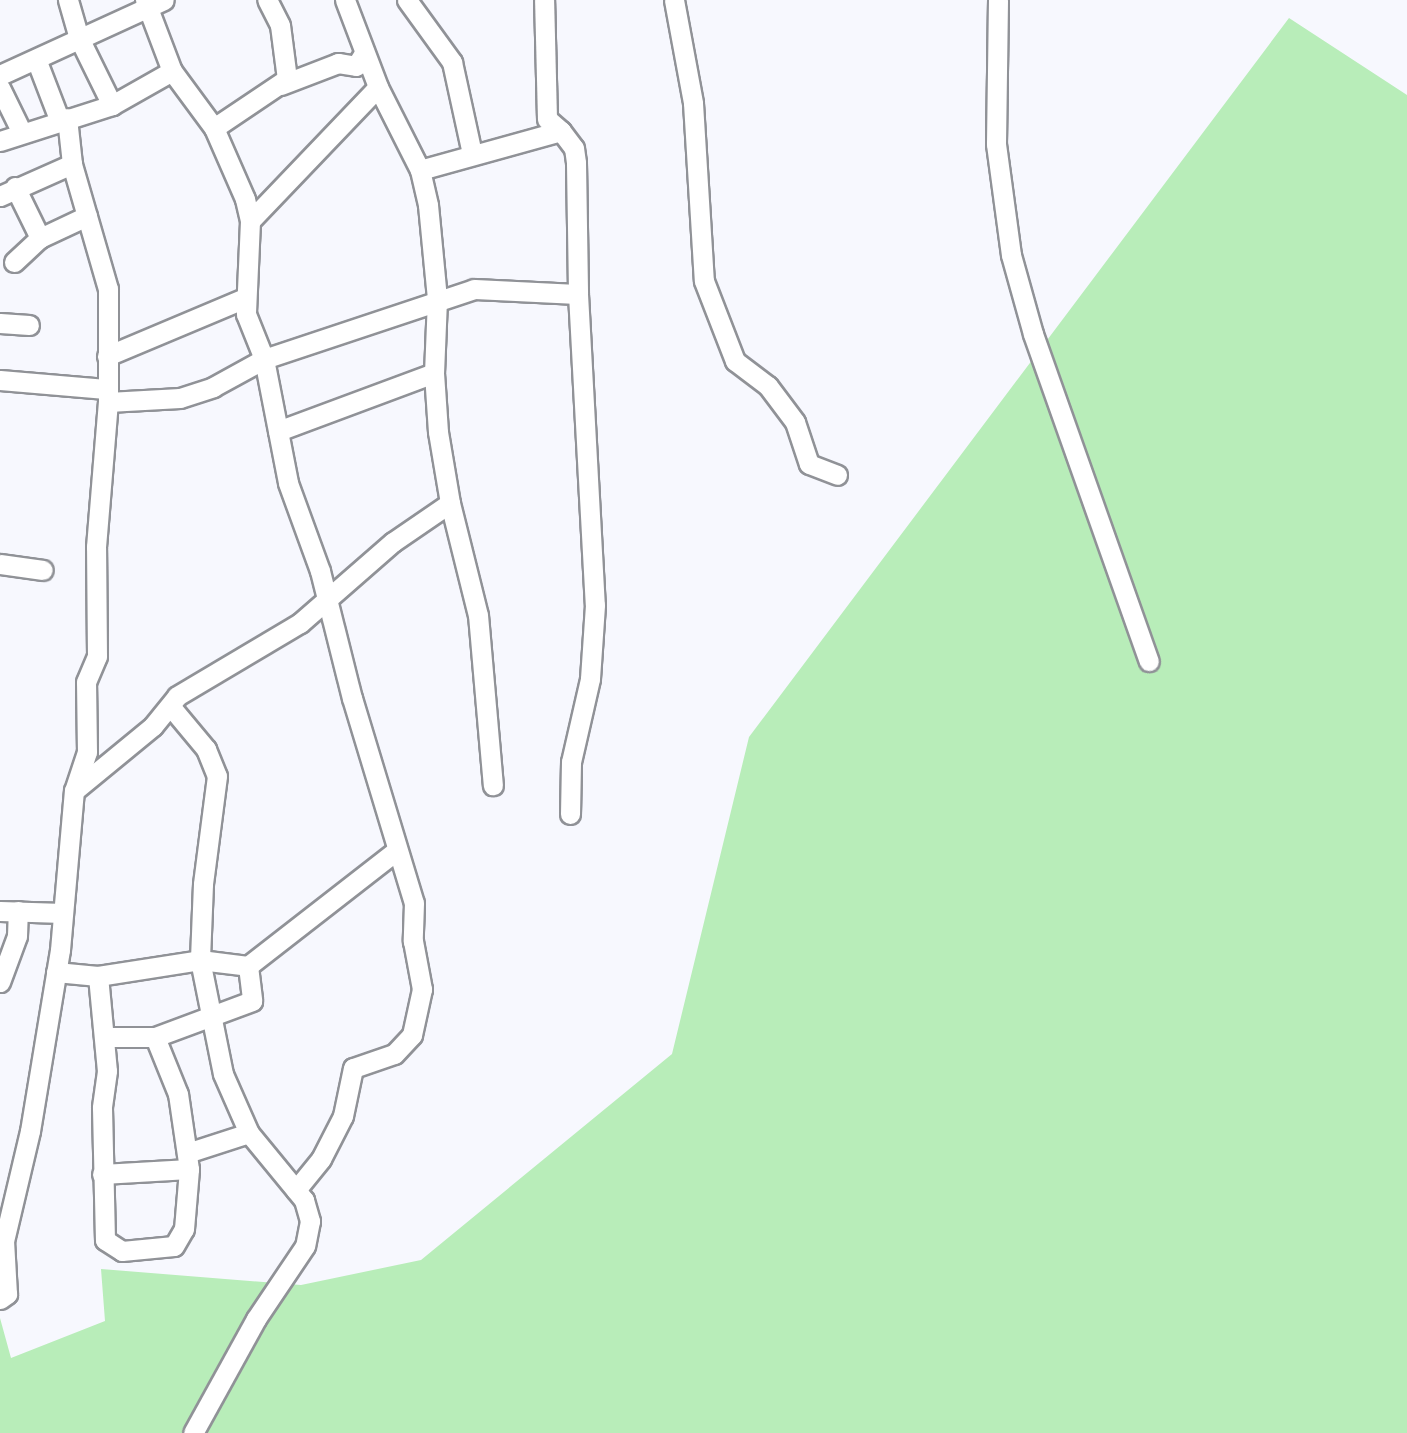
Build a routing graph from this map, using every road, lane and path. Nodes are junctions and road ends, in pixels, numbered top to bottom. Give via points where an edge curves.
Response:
1 (68, 0) edge
2 (267, 0) edge
3 (345, 0) edge
4 (407, 0) edge
5 (544, 0) edge
6 (674, 0) edge
7 (998, 0) edge
8 (152, 2) edge
9 (79, 38) junction
10 (364, 53) junction
11 (36, 59) junction
12 (172, 71) junction
13 (0, 75) edge
14 (281, 85) junction
15 (379, 87) junction
16 (0, 88) edge
17 (112, 105) junction
18 (63, 118) junction
19 (214, 128) junction
20 (561, 131) junction
21 (22, 133) junction
22 (0, 141) edge
23 (472, 155) junction
24 (72, 164) junction
25 (419, 170) junction
26 (8, 191) edge
27 (87, 216) junction
28 (250, 221) junction
29 (40, 238) junction
30 (15, 262) dead end
31 (578, 294) junction
32 (244, 298) junction
33 (437, 299) junction
34 (0, 323) edge
35 (29, 325) dead end
36 (107, 356) junction
37 (264, 359) junction
38 (434, 373) junction
39 (0, 380) edge
40 (107, 396) junction
41 (278, 431) junction
42 (837, 475) dead end
43 (450, 503) junction
44 (0, 564) edge
45 (43, 570) dead end
46 (327, 597) junction
47 (1149, 661) dead end
48 (172, 707) junction
49 (493, 785) dead end
50 (74, 791) junction
51 (570, 814) dead end
52 (397, 850) junction
53 (9, 911) edge
54 (63, 913) junction
55 (200, 960) junction
56 (248, 966) junction
57 (56, 972) junction
58 (98, 976) junction
59 (0, 982) edge
60 (209, 1021) junction
61 (106, 1037) junction
62 (155, 1037) junction
63 (249, 1133) junction
64 (188, 1161) junction
65 (102, 1174) junction
66 (296, 1190) junction
67 (0, 1299) edge
68 (193, 1433) edge

1 - 9 street
2 - 14 street via 280,25 287,75
3 - 10 street
4 - 23 street via 452,62
5 - 20 street via 547,119
6 - 42 street via 693,103 704,281 735,361 768,386 788,412 809,464
7 - 47 street via 996,144 1011,255 1033,334
8 - 9 street
8 - 12 street
9 - 11 street
9 - 17 street
10 - 14 street via 356,66 338,63
10 - 15 street
11 - 13 street
11 - 18 street
12 - 17 street
12 - 19 street
14 - 19 street
15 - 25 street
15 - 28 street
16 - 21 street
17 - 18 street
18 - 21 street
18 - 24 street
19 - 28 street via 238,179
20 - 23 street
20 - 31 street via 574,148 576,163
21 - 22 street
23 - 25 street
24 - 26 street
24 - 27 street
25 - 33 street via 433,235
26 - 29 street
27 - 29 street
27 - 36 street via 108,289
28 - 32 street
29 - 30 street
31 - 33 street via 474,289
31 - 51 street via 595,605 590,679 572,762
32 - 36 street
32 - 37 street
33 - 37 street
33 - 38 street
34 - 35 street
36 - 40 street
37 - 40 street via 213,387 180,398
37 - 41 street
38 - 41 street
38 - 43 street
39 - 40 street
40 - 50 street via 96,547 97,656 86,682 87,752
41 - 46 street via 288,483
43 - 46 street via 393,542
43 - 49 street via 478,615
44 - 45 street
46 - 48 street via 300,623 177,696
46 - 52 street
48 - 50 street
48 - 55 street via 206,749 216,776 203,884
50 - 54 street
52 - 56 street
52 - 66 street via 415,903 413,942 422,976 412,1035 394,1054 353,1068 343,1116 321,1159
53 - 54 street
53 - 59 street via 17,936
54 - 57 street
55 - 56 street
55 - 58 street
55 - 60 street
56 - 60 street via 253,1001
57 - 58 street
57 - 67 street via 33,1119 4,1241 7,1294
58 - 61 street
60 - 62 street
60 - 63 street via 223,1074
61 - 62 street
61 - 65 street
62 - 64 street via 178,1094
63 - 64 street
63 - 66 street
64 - 65 street
64 - 65 street via 182,1238 161,1250 110,1247 104,1229
66 - 68 street via 310,1221 305,1246 256,1319

